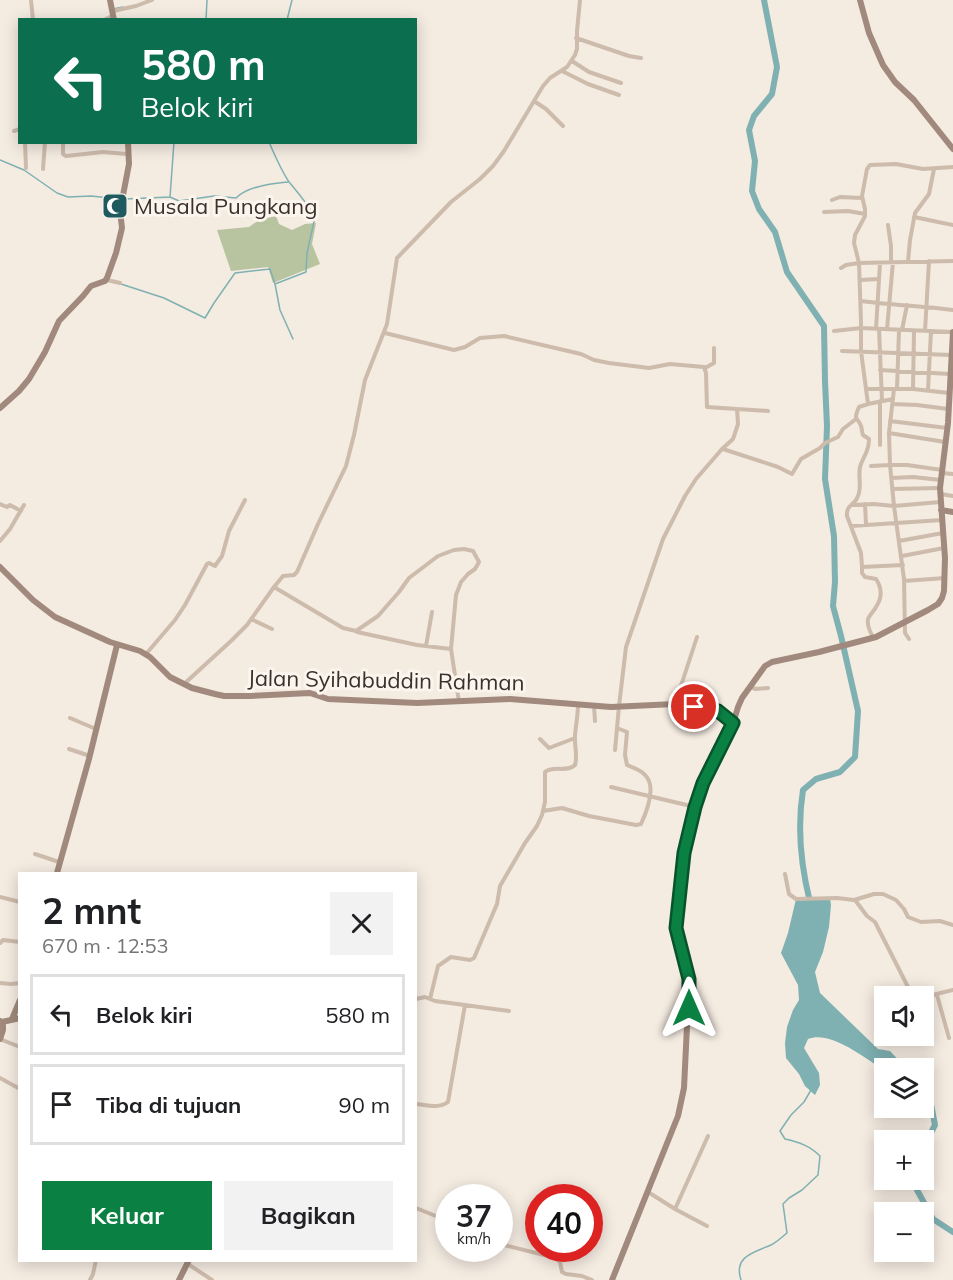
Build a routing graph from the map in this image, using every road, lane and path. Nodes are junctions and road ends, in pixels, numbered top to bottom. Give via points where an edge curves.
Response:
1 (31, 0) edge
2 (110, 0) edge
3 (152, 0) edge
4 (580, 0) edge
5 (860, 0) edge
6 (113, 13) edge
7 (33, 18) edge
8 (576, 38) junction
9 (641, 58) dead end
10 (572, 61) junction
11 (562, 70) junction
12 (621, 83) dead end
13 (619, 95) dead end
14 (534, 101) junction
15 (563, 126) dead end
16 (18, 130) edge
17 (14, 131) dead end
18 (25, 144) edge
19 (45, 144) edge
20 (62, 144) edge
21 (128, 144) edge
22 (953, 149) edge
23 (127, 154) dead end
24 (953, 167) edge
25 (26, 168) dead end
26 (44, 169) dead end
27 (934, 169) junction
28 (862, 198) junction
29 (831, 200) dead end
30 (824, 212) dead end
31 (865, 214) junction
32 (914, 217) junction
33 (888, 225) dead end
34 (953, 225) edge
35 (929, 261) junction
36 (953, 261) edge
37 (892, 262) junction
38 (908, 262) junction
39 (859, 263) junction
40 (880, 263) junction
41 (841, 268) dead end
42 (879, 279) junction
43 (106, 280) junction
44 (860, 280) junction
45 (120, 283) dead end
46 (861, 301) junction
47 (877, 303) junction
48 (890, 305) junction
49 (907, 305) junction
50 (926, 306) junction
51 (953, 310) edge
52 (861, 328) junction
53 (878, 329) junction
54 (887, 329) junction
55 (901, 330) junction
56 (834, 331) dead end
57 (914, 331) junction
58 (925, 331) junction
59 (931, 331) junction
60 (953, 332) edge
61 (385, 333) junction
62 (953, 338) edge
63 (714, 348) dead end
64 (842, 351) dead end
65 (861, 351) junction
66 (880, 352) junction
67 (897, 353) junction
68 (914, 354) junction
69 (930, 354) junction
70 (951, 355) junction
71 (705, 368) junction
72 (880, 370) junction
73 (898, 371) junction
74 (951, 371) edge
75 (914, 372) junction
76 (929, 372) junction
77 (881, 388) junction
78 (866, 389) junction
79 (895, 389) junction
80 (913, 389) junction
81 (928, 390) junction
82 (951, 393) edge
83 (881, 401) junction
84 (892, 402) junction
85 (868, 404) junction
86 (0, 408) edge
87 (737, 409) junction
88 (948, 409) junction
89 (768, 411) dead end
90 (855, 419) junction
91 (890, 421) junction
92 (949, 425) edge
93 (889, 433) junction
94 (945, 444) junction
95 (880, 445) dead end
96 (953, 447) edge
97 (722, 448) junction
98 (890, 465) junction
99 (871, 466) dead end
100 (941, 474) junction
101 (953, 474) edge
102 (891, 478) junction
103 (892, 489) junction
104 (940, 491) junction
105 (953, 496) edge
106 (245, 500) dead end
107 (0, 504) edge
108 (865, 504) junction
109 (24, 505) dead end
110 (852, 505) junction
111 (894, 506) junction
112 (940, 506) junction
113 (21, 510) junction
114 (953, 512) edge
115 (942, 520) junction
116 (866, 524) junction
117 (896, 524) junction
118 (851, 526) junction
119 (943, 533) junction
120 (0, 541) edge
121 (899, 541) junction
122 (944, 548) junction
123 (902, 556) junction
124 (945, 562) junction
125 (953, 563) edge
126 (903, 565) junction
127 (0, 567) edge
128 (862, 567) junction
129 (945, 578) junction
130 (904, 581) junction
131 (274, 587) junction
132 (432, 612) dead end
133 (251, 619) junction
134 (904, 621) junction
135 (272, 629) dead end
136 (356, 632) junction
137 (697, 636) dead end
138 (873, 638) junction
139 (909, 639) dead end
140 (117, 645) junction
141 (426, 646) junction
142 (451, 649) junction
143 (146, 654) junction
144 (184, 684) junction
145 (750, 687) junction
146 (768, 688) dead end
147 (459, 702) junction
148 (578, 704) junction
149 (675, 704) junction
150 (594, 705) junction
151 (619, 706) junction
152 (70, 718) dead end
153 (595, 721) dead end
154 (733, 723) junction
155 (617, 728) junction
156 (96, 729) junction
157 (575, 738) junction
158 (540, 739) dead end
159 (69, 749) dead end
160 (615, 750) dead end
161 (90, 756) junction
162 (611, 787) dead end
163 (650, 796) junction
164 (695, 807) junction
165 (543, 811) junction
166 (35, 854) dead end
167 (59, 862) junction
168 (57, 872) edge
169 (785, 874) dead end
170 (0, 897) edge
171 (855, 900) junction
172 (18, 902) edge
173 (953, 925) edge
174 (18, 942) edge
175 (0, 943) edge
176 (0, 983) edge
177 (18, 983) edge
178 (908, 986) edge
179 (953, 990) edge
180 (934, 995) edge
181 (937, 995) junction
182 (417, 999) edge
183 (430, 999) junction
184 (465, 1005) junction
185 (509, 1011) dead end
186 (16, 1019) edge
187 (1, 1021) edge
188 (949, 1038) dead end
189 (0, 1039) edge
190 (18, 1046) edge
191 (0, 1078) edge
192 (18, 1088) edge
193 (417, 1104) edge
194 (708, 1136) dead end
195 (647, 1192) junction
196 (417, 1208) edge
197 (675, 1209) junction
198 (435, 1216) edge
199 (707, 1226) dead end
200 (513, 1247) edge
201 (96, 1262) edge
202 (188, 1262) edge
203 (90, 1280) edge
204 (179, 1280) edge
205 (212, 1280) edge
206 (592, 1280) edge
207 (612, 1280) edge

1 - 7 street
2 - 6 street
3 - 6 street
4 - 8 street
5 - 22 street via 868,33 888,73
8 - 9 street
8 - 10 street
10 - 11 street
10 - 12 street via 589,72
11 - 13 street
11 - 14 street via 548,81
14 - 15 street
14 - 61 street via 493,166 398,256
16 - 17 street
18 - 25 street
19 - 26 street
20 - 23 street via 66,156
21 - 43 street via 129,164 120,211 122,234
24 - 27 street
27 - 28 street via 869,165
27 - 32 street via 929,194
28 - 29 street
28 - 31 street
30 - 31 street
31 - 39 street via 854,240
32 - 34 street
32 - 38 street
33 - 37 street
35 - 36 street
35 - 38 street
35 - 50 street
37 - 38 street
37 - 40 street
37 - 48 street
39 - 40 street
39 - 41 street
39 - 44 street
40 - 42 street
42 - 44 street
42 - 47 street
43 - 45 street
43 - 86 street via 91,286 59,321 29,379
44 - 46 street
46 - 47 street
46 - 52 street
47 - 48 street
47 - 53 street
48 - 49 street
48 - 54 street
49 - 50 street
49 - 55 street
50 - 51 street
50 - 58 street
52 - 53 street
52 - 56 street
52 - 65 street
53 - 54 street
53 - 66 street
54 - 55 street
55 - 57 street
55 - 67 street
57 - 58 street
57 - 68 street
58 - 59 street
59 - 60 street
59 - 69 street
60 - 62 street
61 - 71 street via 454,350 480,338 504,336 609,363
61 - 131 street via 365,380 344,472 297,572 283,576
62 - 70 street
63 - 71 street via 714,363
64 - 65 street
65 - 66 street
65 - 78 street
66 - 67 street
66 - 72 street
67 - 68 street
67 - 73 street
68 - 69 street
68 - 75 street
69 - 70 street
69 - 76 street
70 - 74 street
71 - 87 street via 707,406
72 - 73 street
72 - 77 street
73 - 75 street
73 - 79 street
74 - 76 street
74 - 82 street
75 - 76 street
75 - 80 street
76 - 81 street
77 - 78 street
77 - 79 street
77 - 83 street
78 - 85 street
79 - 80 street
79 - 84 street
80 - 81 street
81 - 82 street
82 - 88 street
83 - 84 street
83 - 85 street
83 - 95 street
84 - 88 street
84 - 91 street
85 - 90 street via 859,407
87 - 89 street
87 - 97 street via 736,432
88 - 92 street
90 - 97 street via 835,438 801,459 792,474
90 - 110 street via 869,445 860,471 858,497
91 - 92 street
91 - 93 street
92 - 94 street
93 - 94 street
93 - 98 street
94 - 96 street
94 - 100 street
97 - 151 street via 692,484 666,532 627,642
98 - 99 street
98 - 100 street
98 - 102 street
100 - 101 street
100 - 102 street
100 - 104 street
102 - 103 street
103 - 104 street
103 - 111 street
104 - 105 street
104 - 112 street
106 - 143 street via 220,561 215,566 208,563 180,613
107 - 113 street
108 - 110 street
108 - 111 street
108 - 116 street
109 - 113 street
110 - 118 street via 846,513
111 - 112 street
111 - 117 street
112 - 114 street
112 - 115 street
113 - 120 street
115 - 117 street
115 - 119 street
116 - 117 street
116 - 118 street
117 - 121 street
118 - 128 street
119 - 121 street
119 - 122 street
121 - 123 street
122 - 123 street
122 - 124 street
123 - 126 street
124 - 125 street
124 - 129 street
126 - 128 street
126 - 130 street
127 - 140 street, Jalan Syihabuddin Rahman via 49,613
128 - 138 street via 865,577 876,579 880,588 878,604 868,618
129 - 130 street
129 - 134 street via 940,601
130 - 134 street
131 - 133 street
131 - 136 street
132 - 141 street
133 - 135 street
133 - 144 street
134 - 138 street
134 - 139 street
136 - 141 street
136 - 142 street via 378,615 409,578 438,556 470,550 479,563 457,590
137 - 149 street
138 - 145 street via 770,663
140 - 143 street, Jalan Syihabuddin Rahman
140 - 156 street
141 - 142 street
142 - 147 street
143 - 144 street, Jalan Syihabuddin Rahman via 170,677
144 - 147 street, Jalan Syihabuddin Rahman via 224,696 310,693 334,700
145 - 146 street
145 - 154 street
147 - 148 street, Jalan Syihabuddin Rahman via 510,699
148 - 150 street, Jalan Syihabuddin Rahman
148 - 157 street
149 - 151 street, Jalan Syihabuddin Rahman
149 - 154 street, Jalan Syihabuddin Rahman via 718,711
150 - 151 street, Jalan Syihabuddin Rahman
150 - 153 street
151 - 155 street
152 - 156 street
154 - 164 street
155 - 160 street
155 - 163 street via 627,732 626,763 647,777
156 - 161 street
157 - 158 street via 549,748
157 - 165 street via 574,767 545,772
159 - 161 street
161 - 167 street
162 - 163 street
163 - 164 street
163 - 165 street via 641,824 636,825 562,808
164 - 195 street via 684,853 676,928 689,985 684,1088 679,1112
165 - 183 street via 500,886 497,904 474,958 452,957 439,965
166 - 167 street
167 - 168 street
169 - 171 street via 789,894 796,899
170 - 172 street
171 - 173 street via 883,894 896,900 908,917
171 - 178 street via 876,923
174 - 175 street
176 - 177 street
179 - 181 street
180 - 181 street
181 - 188 street
182 - 183 street
183 - 184 street
184 - 185 street
184 - 193 street via 448,1102 437,1106
186 - 187 street
187 - 189 street via 4,1027
189 - 190 street
191 - 192 street
194 - 197 street
195 - 197 street
195 - 207 street
196 - 198 street
197 - 199 street
200 - 206 street via 558,1259 562,1272
201 - 203 street
202 - 204 street
202 - 205 street

